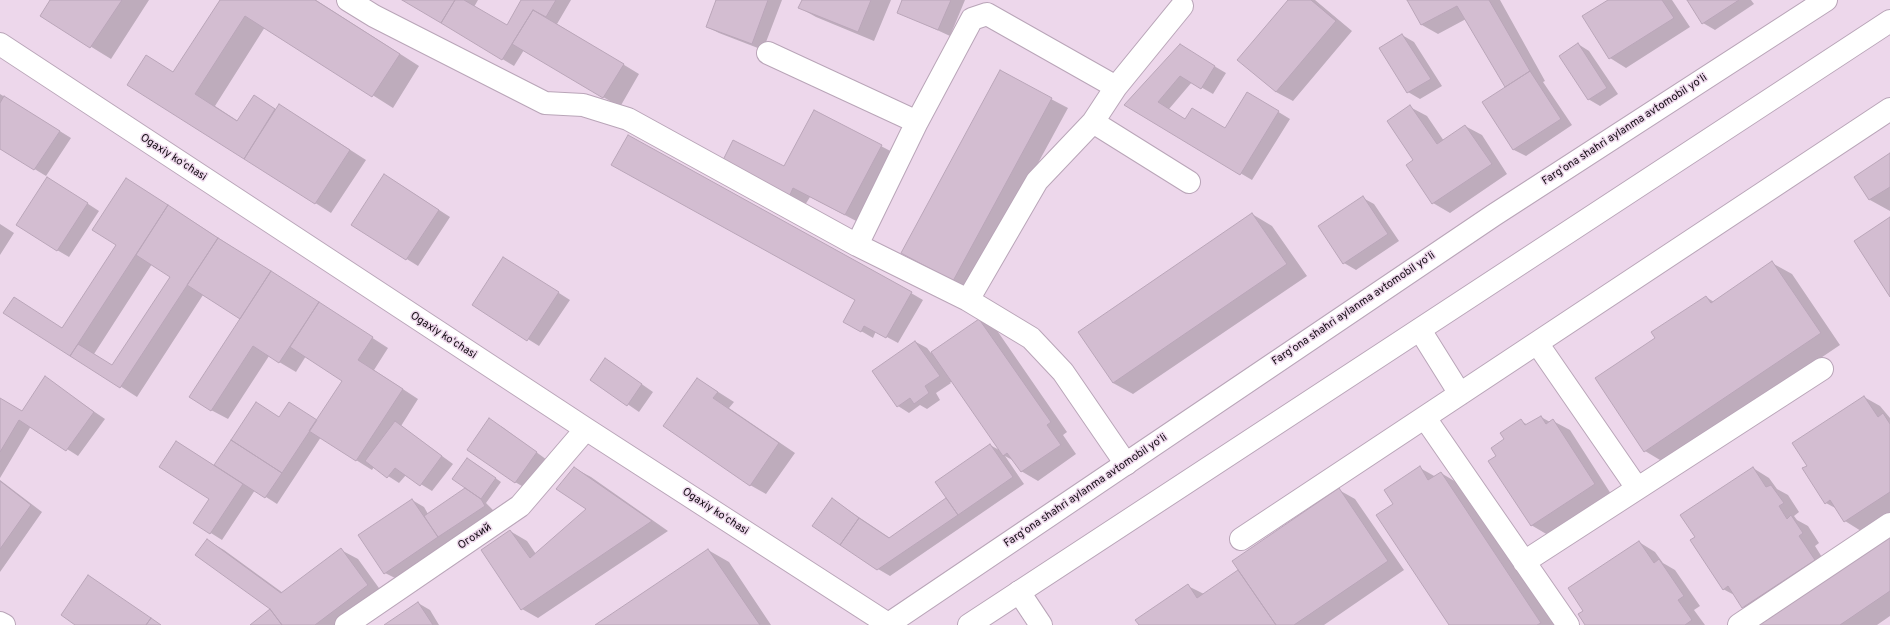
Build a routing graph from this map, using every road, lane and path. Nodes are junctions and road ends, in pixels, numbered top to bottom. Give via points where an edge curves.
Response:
1 (348, 0) edge
2 (1826, 0) edge
3 (1182, 6) dead end
4 (1890, 20) edge
5 (0, 44) edge
6 (768, 53) dead end
7 (1116, 87) junction
8 (1890, 109) edge
9 (917, 122) junction
10 (1093, 122) junction
11 (1189, 182) dead end
12 (857, 245) junction
13 (968, 300) junction
14 (1420, 330) junction
15 (1537, 343) junction
16 (1822, 369) dead end
17 (1460, 394) junction
18 (1425, 418) junction
19 (586, 429) junction
20 (1126, 464) junction
21 (1637, 488) junction
22 (1890, 524) edge
23 (1241, 539) dead end
24 (1524, 562) junction
25 (1019, 592) junction
26 (0, 623) edge
27 (4, 625) edge
28 (346, 625) edge
29 (888, 625) edge
30 (969, 625) edge
31 (1041, 625) edge
32 (1568, 625) edge
33 (1739, 625) edge

1 - 12 main road via 374,16 545,103 582,105 628,119
2 - 20 main road, Fargʻona shahri aylanma avtomobil yoʻli via 1494,215
3 - 7 main road
4 - 14 main road
5 - 19 main road, Ogaxiy koʻchasi
6 - 9 main road
7 - 9 main road via 987,14 972,19
7 - 10 main road
8 - 15 main road
9 - 12 main road
10 - 11 main road
10 - 13 main road via 1037,181
12 - 13 main road
13 - 20 main road via 1031,338 1063,372
14 - 17 main road
14 - 25 main road
15 - 17 main road
15 - 21 main road
16 - 21 main road
17 - 18 main road
18 - 23 main road
18 - 24 main road
19 - 28 main road, Огохий via 520,506
19 - 29 main road, Ogaxiy koʻchasi
20 - 29 main road, Fargʻona shahri aylanma avtomobil yoʻli
21 - 24 main road
22 - 33 main road
24 - 32 main road
25 - 30 main road
25 - 31 main road
26 - 27 main road

